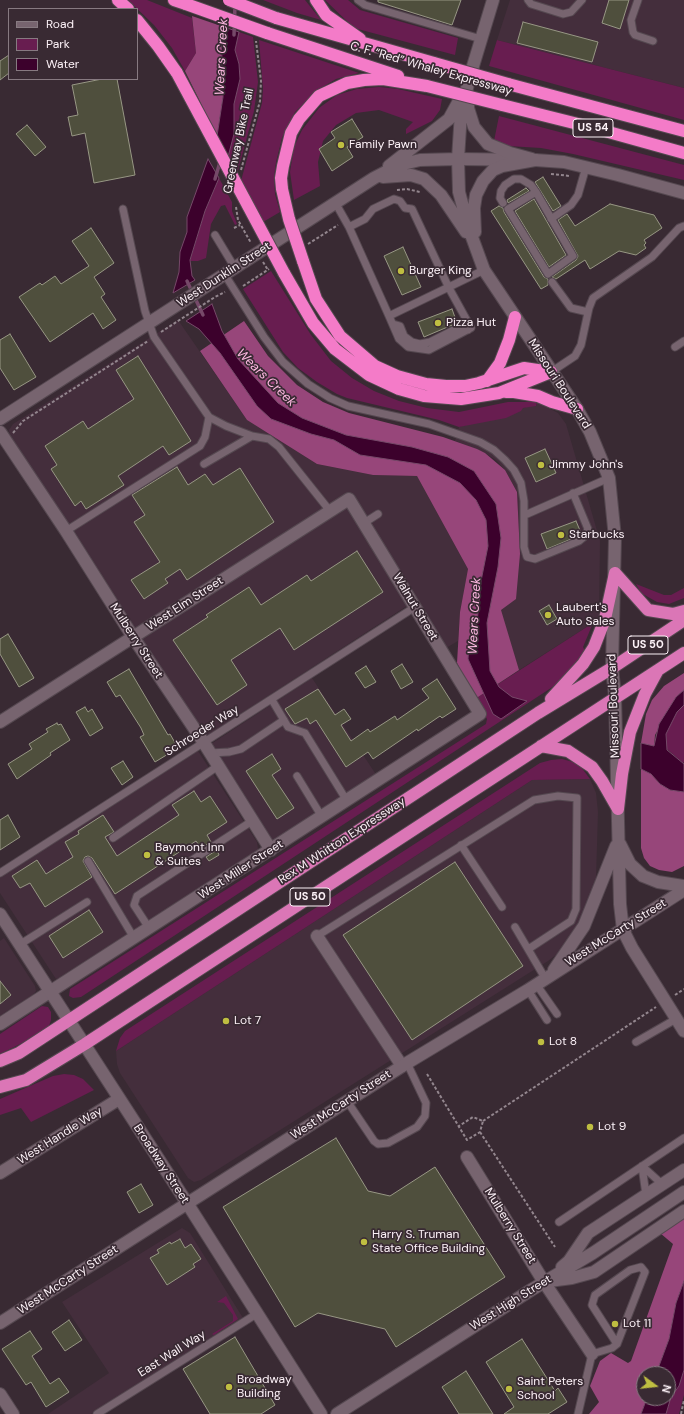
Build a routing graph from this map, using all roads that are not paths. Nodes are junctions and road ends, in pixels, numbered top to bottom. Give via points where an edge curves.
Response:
1 (118, 0) edge
2 (174, 0) edge
3 (229, 0) edge
4 (316, 0) edge
5 (358, 0) edge
6 (494, 0) edge
7 (528, 0) edge
8 (582, 0) edge
9 (638, 0) edge
10 (127, 8) edge
11 (138, 21) edge
12 (481, 39) junction
13 (653, 41) dead end
14 (370, 46) junction
15 (470, 76) junction
16 (427, 86) junction
17 (684, 131) edge
18 (684, 153) edge
19 (458, 159) junction
20 (535, 160) junction
21 (586, 167) junction
22 (374, 178) junction
23 (536, 192) junction
24 (684, 193) edge
25 (503, 203) dead end
26 (336, 204) junction
27 (123, 209) dead end
28 (552, 220) junction
29 (684, 226) edge
30 (349, 227) junction
31 (215, 235) dead end
32 (476, 250) junction
33 (235, 268) junction
34 (484, 270) junction
35 (225, 275) junction
36 (552, 282) dead end
37 (449, 288) junction
38 (588, 312) junction
39 (389, 316) junction
40 (514, 317) junction
41 (148, 324) junction
42 (684, 342) edge
43 (675, 347) dead end
44 (551, 372) junction
45 (487, 381) junction
46 (499, 393) junction
47 (577, 409) junction
48 (209, 417) junction
49 (0, 419) edge
50 (2, 435) edge
51 (252, 436) junction
52 (204, 464) dead end
53 (609, 478) junction
54 (573, 493) junction
55 (350, 499) joint
56 (330, 511) junction
57 (378, 514) dead end
58 (524, 515) junction
59 (364, 523) junction
60 (66, 531) junction
61 (615, 573) junction
62 (415, 607) junction
63 (684, 611) edge
64 (684, 620) edge
65 (133, 637) junction
66 (684, 653) edge
67 (612, 668) junction
68 (658, 669) junction
69 (615, 696) junction
70 (272, 700) junction
71 (538, 713) junction
72 (480, 714) joint
73 (284, 720) junction
74 (0, 722) edge
75 (541, 746) junction
76 (207, 748) junction
77 (218, 766) junction
78 (297, 776) dead end
79 (348, 800) junction
80 (618, 810) junction
81 (322, 817) junction
82 (252, 821) junction
83 (113, 838) dead end
84 (618, 841) junction
85 (461, 845) junction
86 (271, 850) junction
87 (88, 862) dead end
88 (0, 873) edge
89 (684, 886) edge
90 (684, 890) edge
91 (87, 902) dead end
92 (502, 907) dead end
93 (0, 914) edge
94 (515, 927) dead end
95 (149, 928) junction
96 (623, 930) junction
97 (317, 936) joint
98 (134, 938) junction
99 (19, 945) junction
100 (530, 948) junction
101 (540, 981) junction
102 (50, 992) junction
103 (557, 1014) dead end
104 (676, 1019) junction
105 (548, 1020) dead end
106 (69, 1021) junction
107 (0, 1024) edge
108 (684, 1031) edge
109 (636, 1042) dead end
110 (85, 1044) junction
111 (0, 1061) edge
112 (405, 1064) junction
113 (0, 1088) edge
114 (119, 1099) junction
115 (347, 1101) junction
116 (684, 1138) edge
117 (467, 1157) dead end
118 (642, 1166) junction
119 (684, 1170) edge
120 (0, 1173) edge
121 (662, 1184) junction
122 (684, 1192) edge
123 (646, 1195) junction
124 (187, 1203) junction
125 (684, 1211) edge
126 (560, 1222) dead end
127 (544, 1282) junction
128 (258, 1313) junction
129 (0, 1323) edge
130 (617, 1344) junction
131 (592, 1354) junction
132 (0, 1394) edge
133 (13, 1414) edge
134 (97, 1414) edge
135 (321, 1414) edge
136 (337, 1414) edge
137 (578, 1414) edge

1 - 10 highway
2 - 16 highway, C. F. “Red” Whaley Expressway / US 54, bridge via 262,35
3 - 14 highway, C. F. “Red” Whaley Expressway / US 54, bridge via 276,18
4 - 14 highway via 326,16
5 - 12 lane via 365,5
6 - 12 street, Missouri Boulevard
7 - 8 lane via 531,4 563,14 570,12
9 - 13 lane via 631,20 633,32
11 - 46 highway, bridge via 177,73 279,269 314,324 335,349 369,375 399,389 424,396 461,399
12 - 15 street, Missouri Boulevard
14 - 17 highway, C. F. “Red” Whaley Expressway / US 54, bridge
15 - 19 street, Missouri Boulevard via 462,112
15 - 20 street via 468,108 480,136 488,144
15 - 22 street via 449,119
16 - 18 highway, C. F. “Red” Whaley Expressway / US 54, bridge
16 - 45 highway, bridge via 383,79 364,80 347,83 319,96 299,119 291,133 282,166 282,189 289,219 316,299 340,336 358,354 375,366 397,376 446,386 465,386
19 - 20 street, West Dunklin Street
19 - 22 street, West Dunklin Street via 420,160 399,165
19 - 32 street, Missouri Boulevard via 459,192
20 - 21 street
20 - 32 street via 502,166 493,170 483,181 476,195 474,208
21 - 24 street
21 - 28 lane via 578,195 571,205
22 - 26 street, West Dunklin Street
22 - 32 street via 411,175 424,179 441,196
23 - 25 lane via 531,185 521,179 514,179 501,191 500,198
23 - 28 lane
23 - 28 lane via 508,209 548,274 573,256
26 - 30 lane
26 - 33 street, West Dunklin Street
27 - 41 lane
29 - 38 lane via 679,228 652,257 593,298
30 - 37 lane via 365,220 373,209 394,199 400,201 405,208 412,210
30 - 39 lane
31 - 33 lane
32 - 34 street, Missouri Boulevard
33 - 35 street, West Dunklin Street
34 - 37 lane
34 - 40 street, Missouri Boulevard
35 - 41 street, West Dunklin Street
35 - 58 lane via 264,337 284,362 308,384 348,406 429,424 480,442 494,450 514,470 520,483
36 - 38 lane via 571,308
37 - 39 lane
37 - 39 lane via 471,328 429,350 408,347 399,339
38 - 44 lane via 582,345 575,356
40 - 44 street, Missouri Boulevard
40 - 45 highway via 500,363
41 - 48 lane via 154,337
41 - 49 street, West Dunklin Street
42 - 43 lane
44 - 45 highway via 524,368
44 - 46 highway
44 - 47 street, Missouri Boulevard
46 - 47 highway via 514,392 538,396
47 - 53 street, Missouri Boulevard via 590,432
48 - 51 lane
48 - 60 lane via 205,437 200,446
50 - 60 street, Mulberry Street
51 - 52 lane
51 - 56 lane via 269,439 279,447
53 - 54 lane
53 - 61 street, Missouri Boulevard
54 - 58 lane
54 - 58 lane via 588,529 579,541 535,559 527,557 524,548
55 - 56 street, West Elm Street
55 - 59 street, Walnut Street
56 - 65 street, West Elm Street
57 - 59 lane
59 - 62 street, Walnut Street
60 - 65 street, Mulberry Street
61 - 63 highway via 648,610 673,614
61 - 67 street, Missouri Boulevard
61 - 71 highway via 605,619 594,647 567,683
62 - 70 lane, Schroeder Way
62 - 72 street, Walnut Street
64 - 67 highway, Rex M Whitton Expressway / US 50
65 - 74 street, West Elm Street
65 - 76 street, Mulberry Street
66 - 68 highway, US 50
67 - 69 street, Missouri Boulevard
67 - 71 highway, Rex M Whitton Expressway / US 50
68 - 69 highway, US 50
68 - 80 highway via 630,732
69 - 75 highway, US 50
69 - 80 street, Missouri Boulevard
70 - 73 lane
70 - 76 lane, Schroeder Way
71 - 106 highway, Rex M Whitton Expressway / US 50
72 - 79 street, West Miller Street
73 - 76 lane via 241,749 229,752
73 - 79 lane via 288,727 305,733
75 - 80 highway via 568,751 592,767
75 - 110 highway, US 50
76 - 77 street, Mulberry Street
76 - 88 lane, Schroeder Way
77 - 82 street, Mulberry Street
77 - 83 lane
78 - 81 lane
79 - 81 street, West Miller Street
80 - 84 street, Missouri Boulevard
81 - 86 street, West Miller Street
82 - 86 street, Mulberry Street
82 - 95 lane via 138,896 134,905
84 - 89 street via 630,864 644,876 658,882
84 - 96 street, Missouri Boulevard
84 - 101 street via 584,926
85 - 92 lane
85 - 97 lane
85 - 100 lane via 534,800 558,796 577,798 576,909 570,921
86 - 95 street, West Miller Street
87 - 98 lane
90 - 96 street, West McCarty Street
91 - 99 lane
93 - 99 street, Broadway Street
94 - 100 lane
95 - 98 street, West Miller Street
96 - 101 street, West McCarty Street
96 - 104 street, Missouri Boulevard
97 - 112 street
98 - 102 street, West Miller Street
99 - 102 street, Broadway Street
100 - 101 lane
101 - 103 lane
101 - 105 lane
101 - 112 street, West McCarty Street
102 - 106 street, Broadway Street
102 - 107 street, West Miller Street
104 - 108 street, Missouri Boulevard
104 - 109 lane
106 - 110 street, Broadway Street
106 - 111 highway, Rex M Whitton Expressway / US 50 via 19,1053
110 - 113 highway, US 50 via 26,1080
110 - 114 street, Broadway Street
112 - 115 street, West McCarty Street
112 - 115 lane via 426,1103 425,1116 417,1127 388,1143 378,1144
114 - 120 street, West Handle Way
114 - 124 street, Broadway Street
115 - 124 street, West McCarty Street
116 - 118 lane
117 - 127 street, Mulberry Street
118 - 121 lane
118 - 123 lane
118 - 126 lane
119 - 121 street
121 - 123 street
122 - 127 street, West High Street via 593,1253
123 - 127 street via 588,1233 569,1261
124 - 128 street, Broadway Street
124 - 129 street, West McCarty Street
125 - 127 street via 594,1272
127 - 131 street, Mulberry Street
127 - 136 street, West High Street
128 - 134 lane, East Wall Way
128 - 135 street, Broadway Street
130 - 130 lane via 645,1272 641,1267 630,1270 595,1295 592,1305
130 - 131 lane
131 - 137 lane
132 - 133 street

